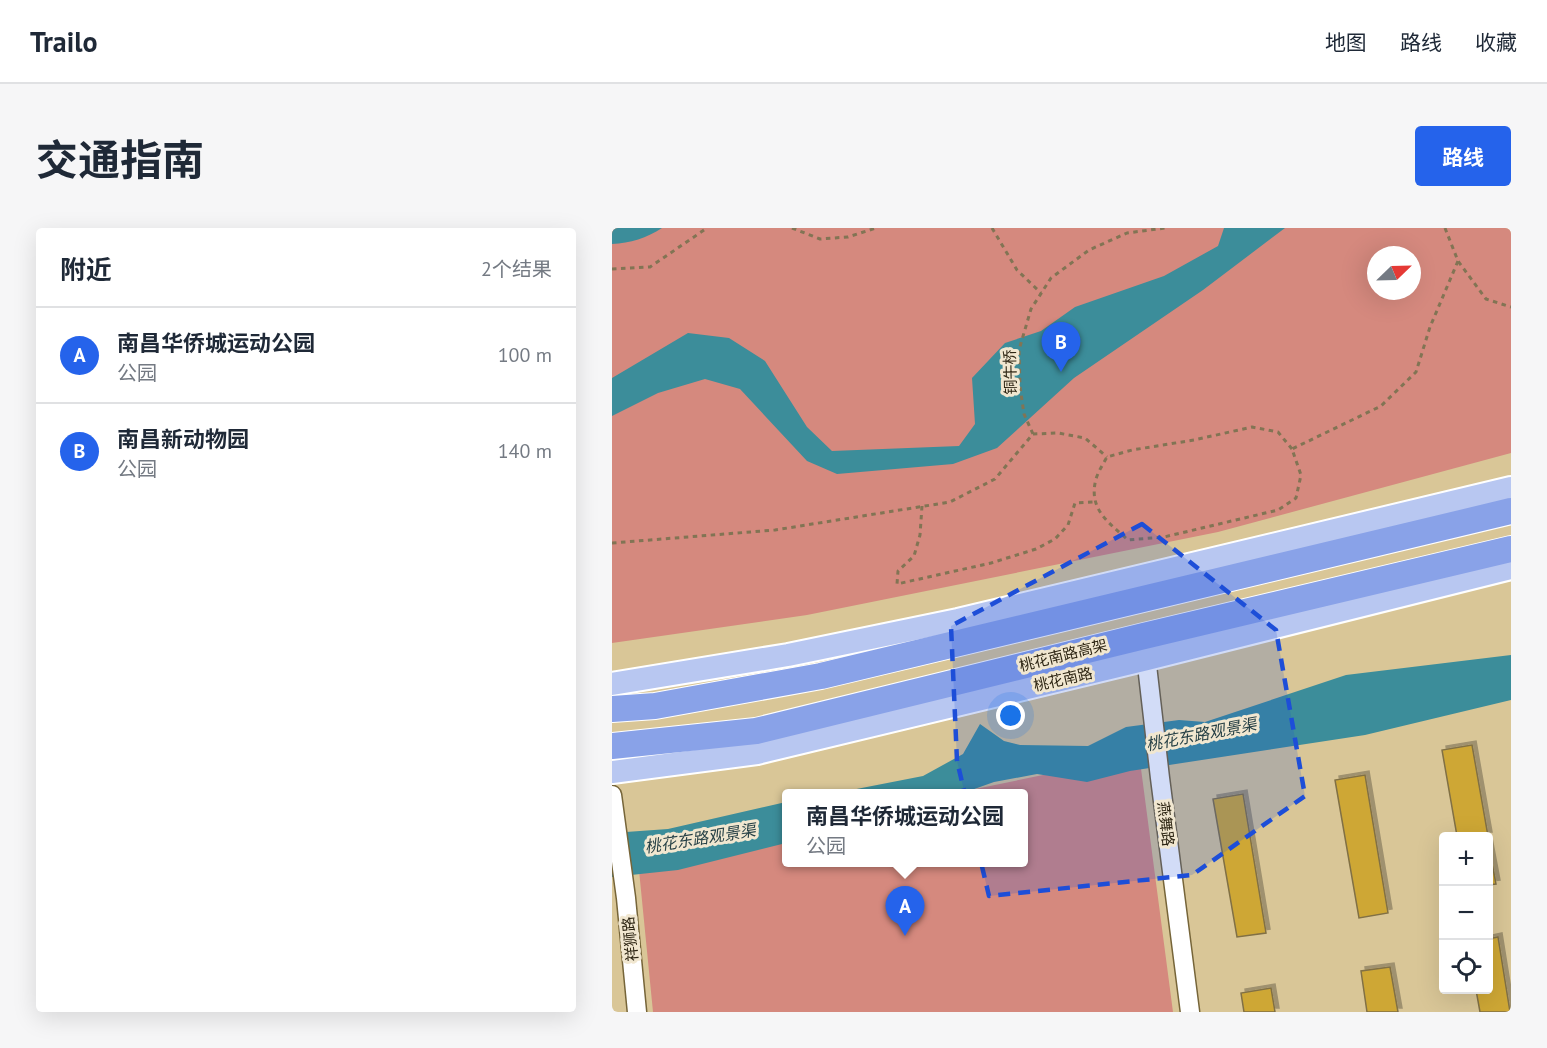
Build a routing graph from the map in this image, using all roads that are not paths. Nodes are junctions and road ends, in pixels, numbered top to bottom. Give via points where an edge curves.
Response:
1 (1511, 488) edge
2 (1511, 511) edge
3 (1511, 549) edge
4 (1511, 568) edge
5 (1145, 647) junction
6 (612, 684) edge
7 (612, 709) edge
8 (612, 746) edge
9 (612, 772) edge
10 (612, 795) edge
11 (637, 1012) edge
12 (1190, 1012) edge

1 - 6 main road via 958,620 788,655
2 - 7 highway via 821,676 655,706
3 - 5 highway, 桃花南路高架
4 - 5 main road, 桃花南路
5 - 8 highway, 桃花南路高架 via 756,731
5 - 9 main road, 桃花南路 via 757,753
5 - 12 street, 燕舞路
10 - 11 street, 祥狮路

